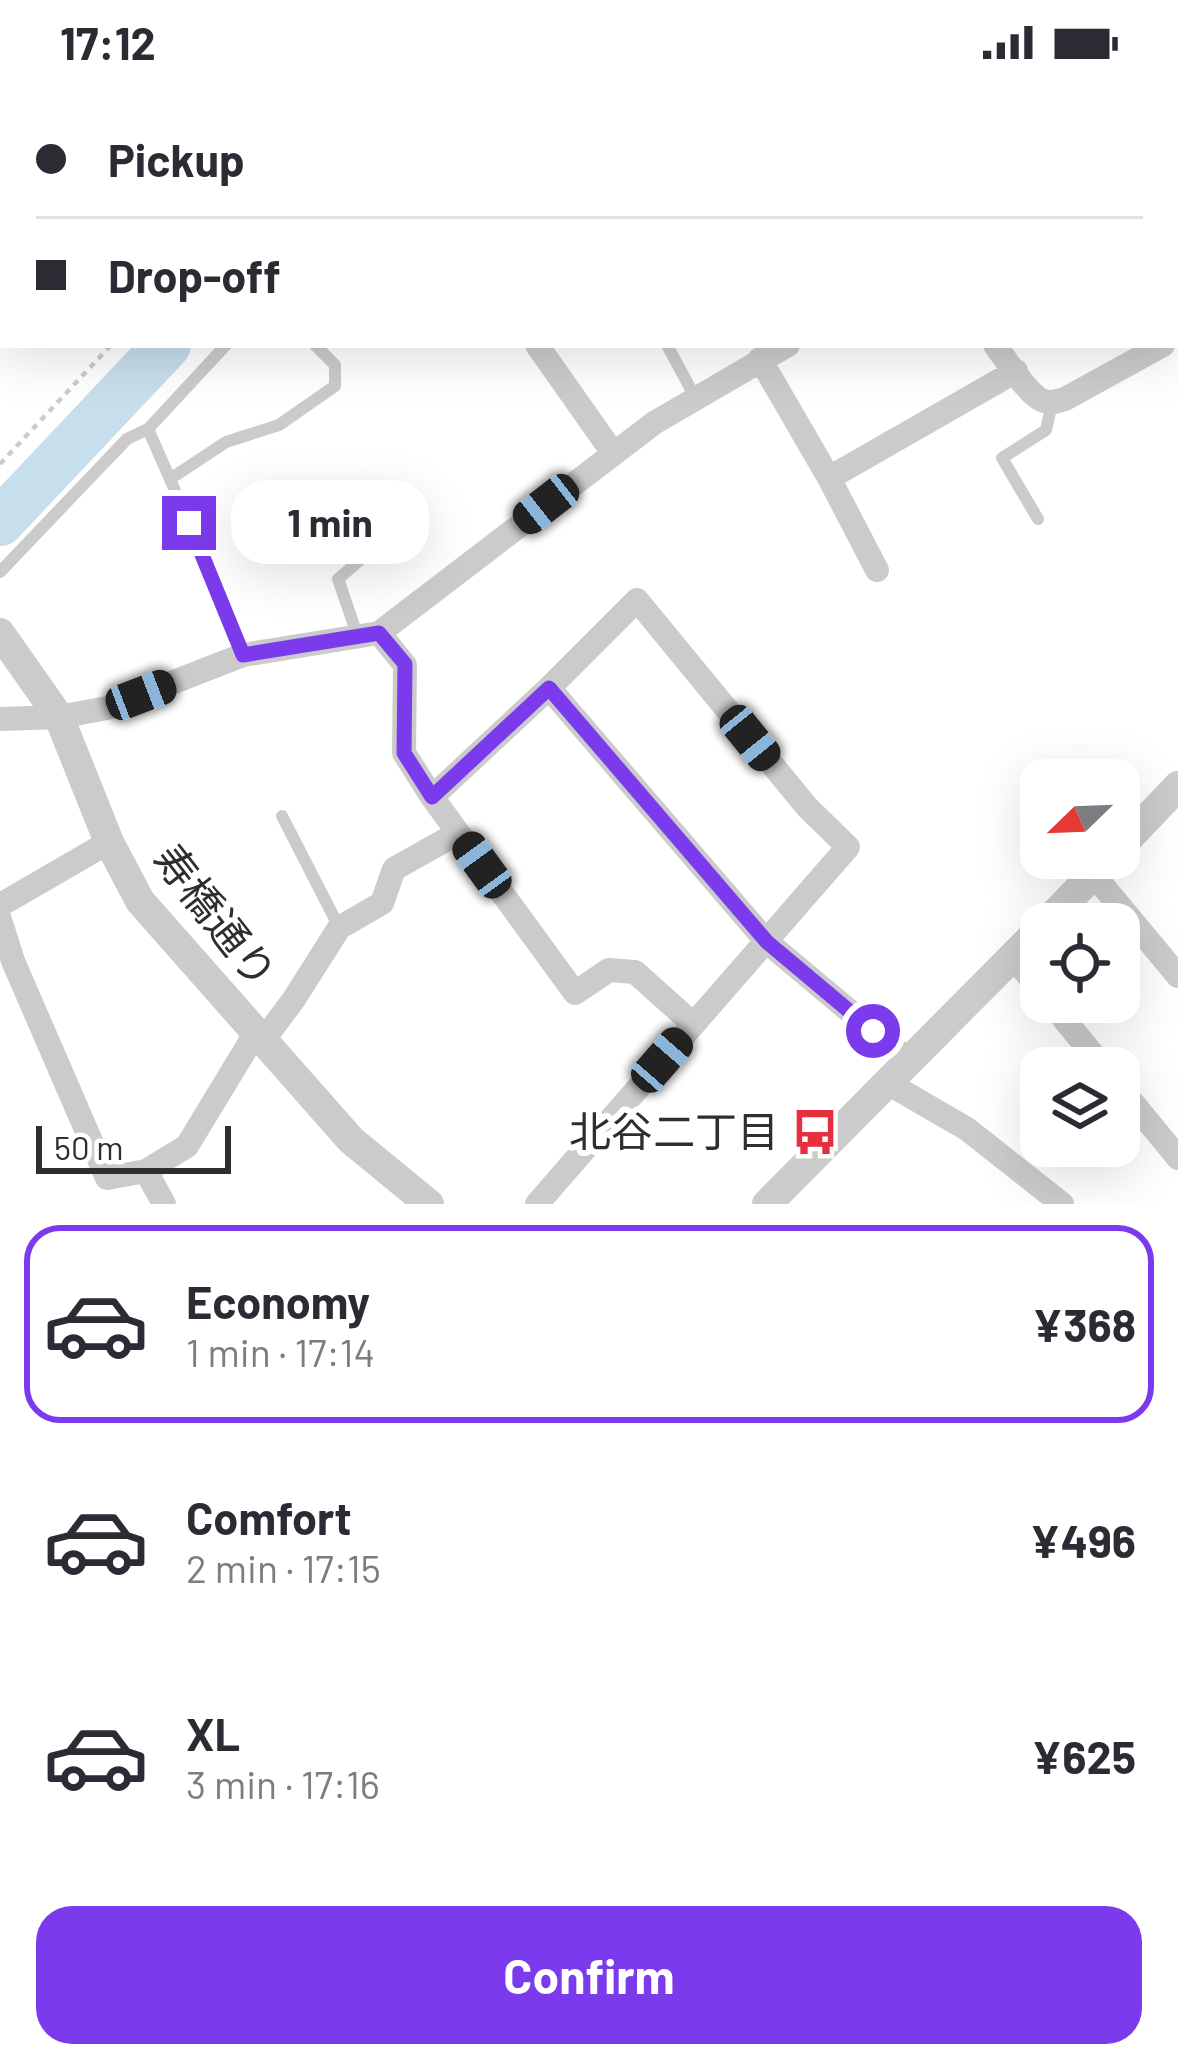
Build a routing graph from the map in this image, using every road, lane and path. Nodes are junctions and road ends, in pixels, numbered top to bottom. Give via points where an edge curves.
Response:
1 (107, 348) edge
2 (223, 348) edge
3 (318, 348) edge
4 (539, 348) edge
5 (669, 348) edge
6 (998, 348) edge
7 (1158, 348) edge
8 (778, 349) edge
9 (1016, 370) junction
10 (695, 397) junction
11 (1052, 403) junction
12 (148, 429) junction
13 (613, 452) junction
14 (0, 464) edge
15 (829, 478) junction
16 (170, 479) junction
17 (410, 518) dead end
18 (1038, 519) dead end
19 (877, 571) dead end
20 (0, 572) edge
21 (0, 634) edge
22 (368, 635) junction
23 (243, 655) junction
24 (549, 688) junction
25 (59, 717) junction
26 (0, 719) edge
27 (1178, 786) edge
28 (432, 797) junction
29 (282, 816) dead end
30 (1140, 826) edge
31 (458, 832) junction
32 (109, 842) junction
33 (1088, 879) edge
34 (1110, 879) edge
35 (1065, 903) edge
36 (0, 904) edge
37 (0, 920) edge
38 (339, 928) junction
39 (767, 942) junction
40 (1020, 950) edge
41 (1013, 957) junction
42 (1020, 966) edge
43 (1178, 976) edge
44 (1067, 1023) edge
45 (693, 1024) junction
46 (259, 1038) junction
47 (1087, 1047) edge
48 (908, 1060) junction
49 (886, 1082) junction
50 (1140, 1112) edge
51 (1178, 1158) edge
52 (146, 1171) junction
53 (1055, 1202) edge
54 (164, 1204) edge
55 (429, 1204) edge
56 (537, 1204) edge
57 (767, 1204) edge

1 - 14 path
2 - 12 lane
3 - 16 lane via 335,365 335,386 279,425 226,442
4 - 13 street
5 - 10 lane
6 - 9 street
7 - 11 street
8 - 10 street
8 - 15 street
9 - 11 street via 1031,392
9 - 15 street
10 - 13 street
11 - 18 lane via 1046,430 1002,458
12 - 16 lane
12 - 20 lane via 127,440
13 - 22 street
15 - 19 street
16 - 23 lane
17 - 22 lane via 338,579
21 - 25 street, 寿橋通り
22 - 23 street
22 - 28 street via 405,664 404,753
23 - 25 street via 107,708
24 - 28 street
24 - 39 street
24 - 39 street via 637,600 848,847
25 - 26 street
25 - 32 street, 寿橋通り
27 - 30 street
28 - 31 street
29 - 38 lane
31 - 38 street via 394,869 382,903
31 - 45 street via 575,993 609,970 635,972
32 - 36 street
32 - 46 street, 寿橋通り via 140,901
33 - 35 street
34 - 43 street
37 - 52 street via 106,1178
38 - 46 street
39 - 45 street
39 - 48 street
40 - 41 street
41 - 42 street
41 - 48 street
44 - 47 street
45 - 56 street
46 - 52 street via 188,1146
46 - 55 street, 寿橋通り via 351,1140
48 - 49 street
49 - 53 street via 968,1129
49 - 57 street
50 - 51 street
52 - 54 street

